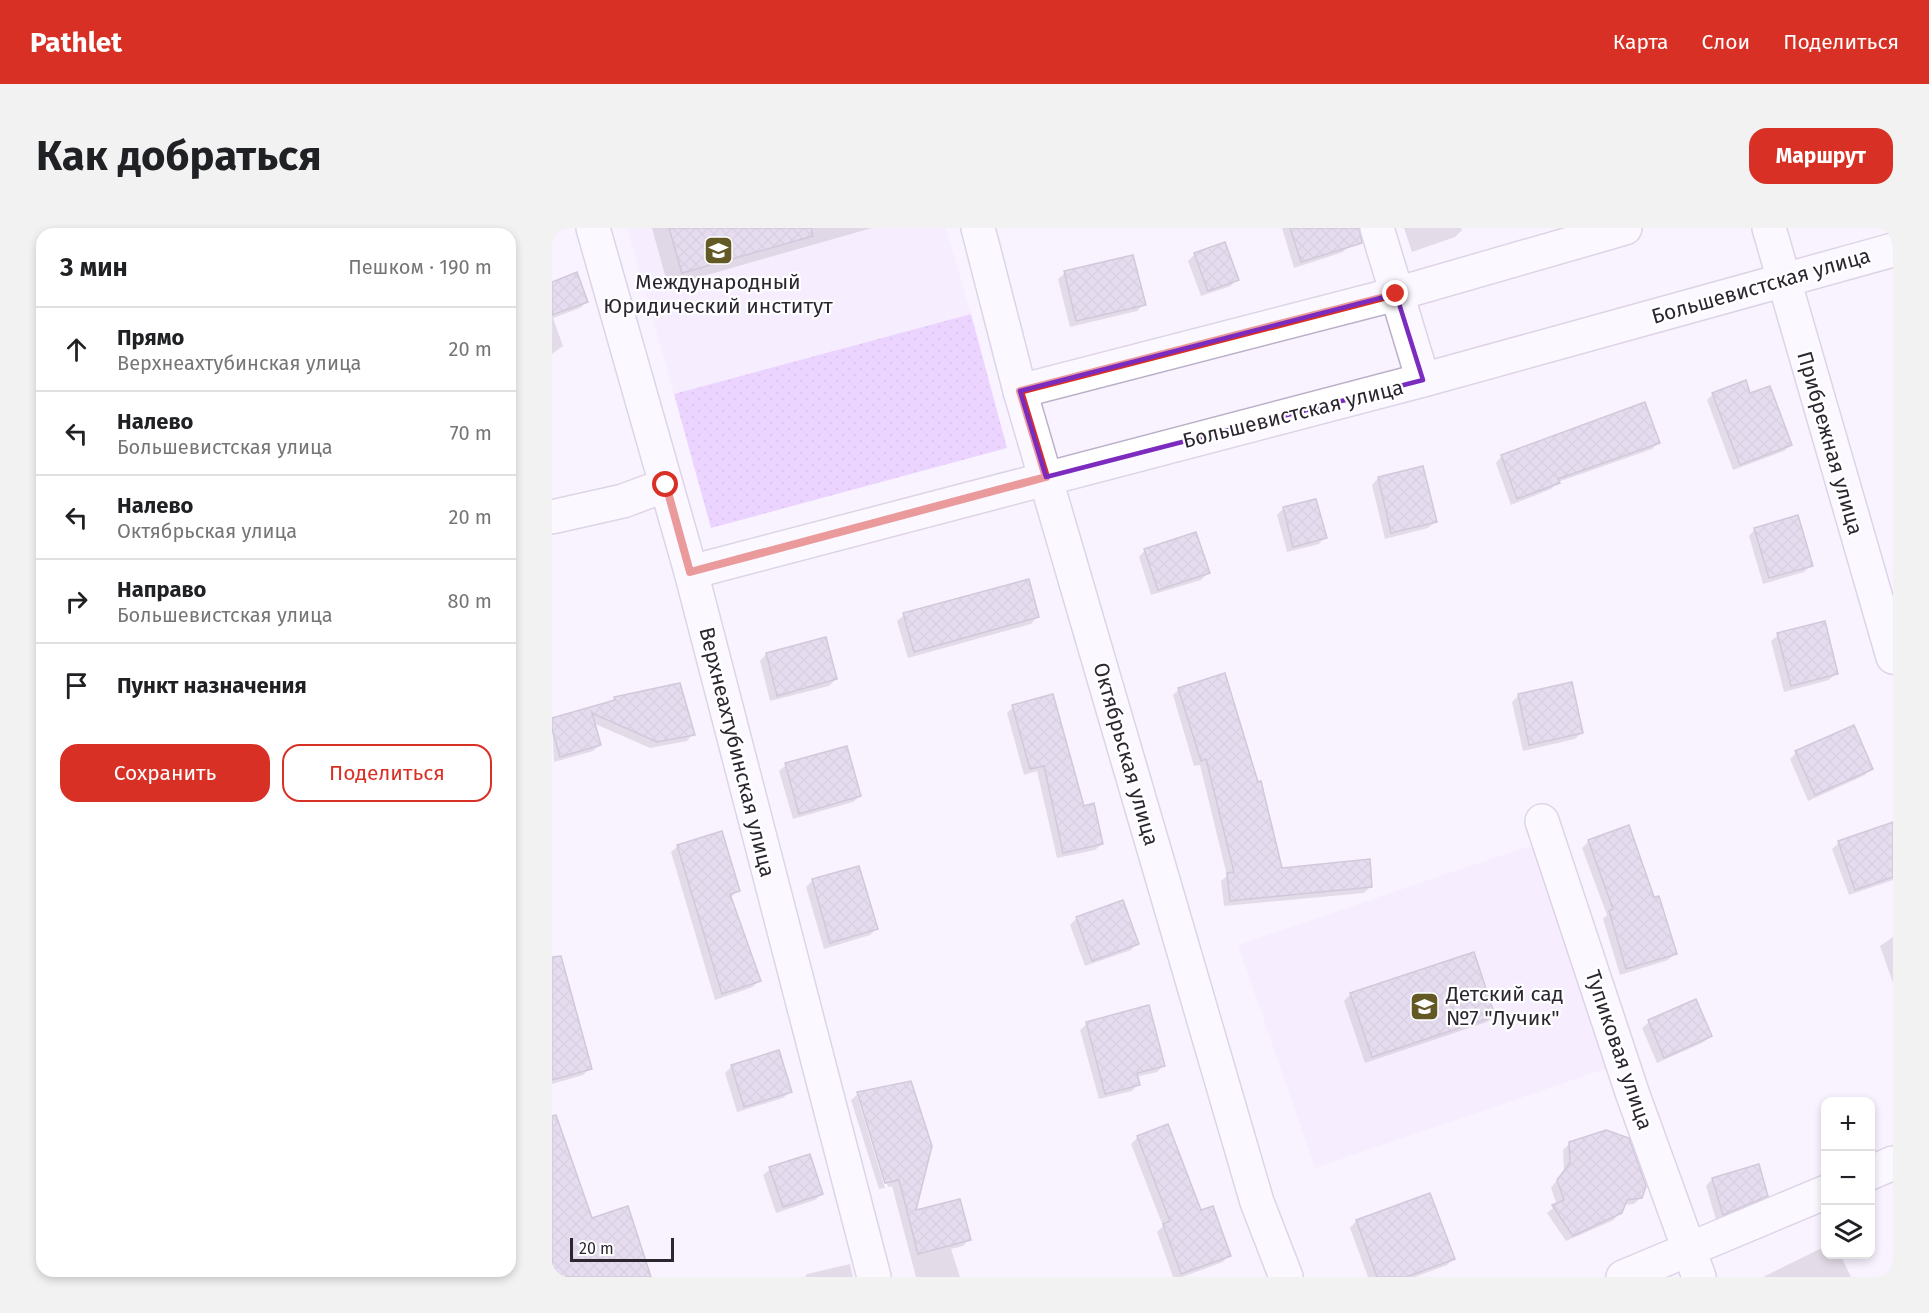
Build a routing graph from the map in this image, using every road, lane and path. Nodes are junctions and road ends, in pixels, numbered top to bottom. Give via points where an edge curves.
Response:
1 (593, 228) edge
2 (978, 228) edge
3 (1377, 228) edge
4 (1625, 228) edge
5 (1769, 228) edge
6 (1893, 250) edge
7 (1783, 280) junction
8 (1396, 294) junction
9 (1423, 380) junction
10 (1020, 391) junction
11 (1046, 477) junction
12 (666, 485) junction
13 (552, 517) edge
14 (690, 572) junction
15 (1893, 657) edge
16 (1542, 821) dead end
17 (1893, 1163) edge
18 (1875, 1171) edge
19 (1821, 1195) edge
20 (1693, 1263) edge
21 (874, 1277) edge
22 (1286, 1277) edge
23 (1623, 1277) edge

1 - 12 street, Верхнеахтубинская улица
2 - 10 street, Октябрьская улица
3 - 8 street
4 - 8 street
5 - 7 street, Прибрежная улица
6 - 7 street, Большевистская улица
7 - 9 street, Большевистская улица
7 - 15 street, Прибрежная улица
8 - 9 street
8 - 10 street
9 - 11 street, Большевистская улица
10 - 11 street, Октябрьская улица
11 - 14 street, Большевистская улица
11 - 22 street, Октябрьская улица via 1257,1202
12 - 13 street via 623,501
12 - 14 street, Верхнеахтубинская улица
14 - 21 street, Верхнеахтубинская улица
16 - 20 street, Тупиковая улица
17 - 18 street
19 - 20 street
20 - 23 street

